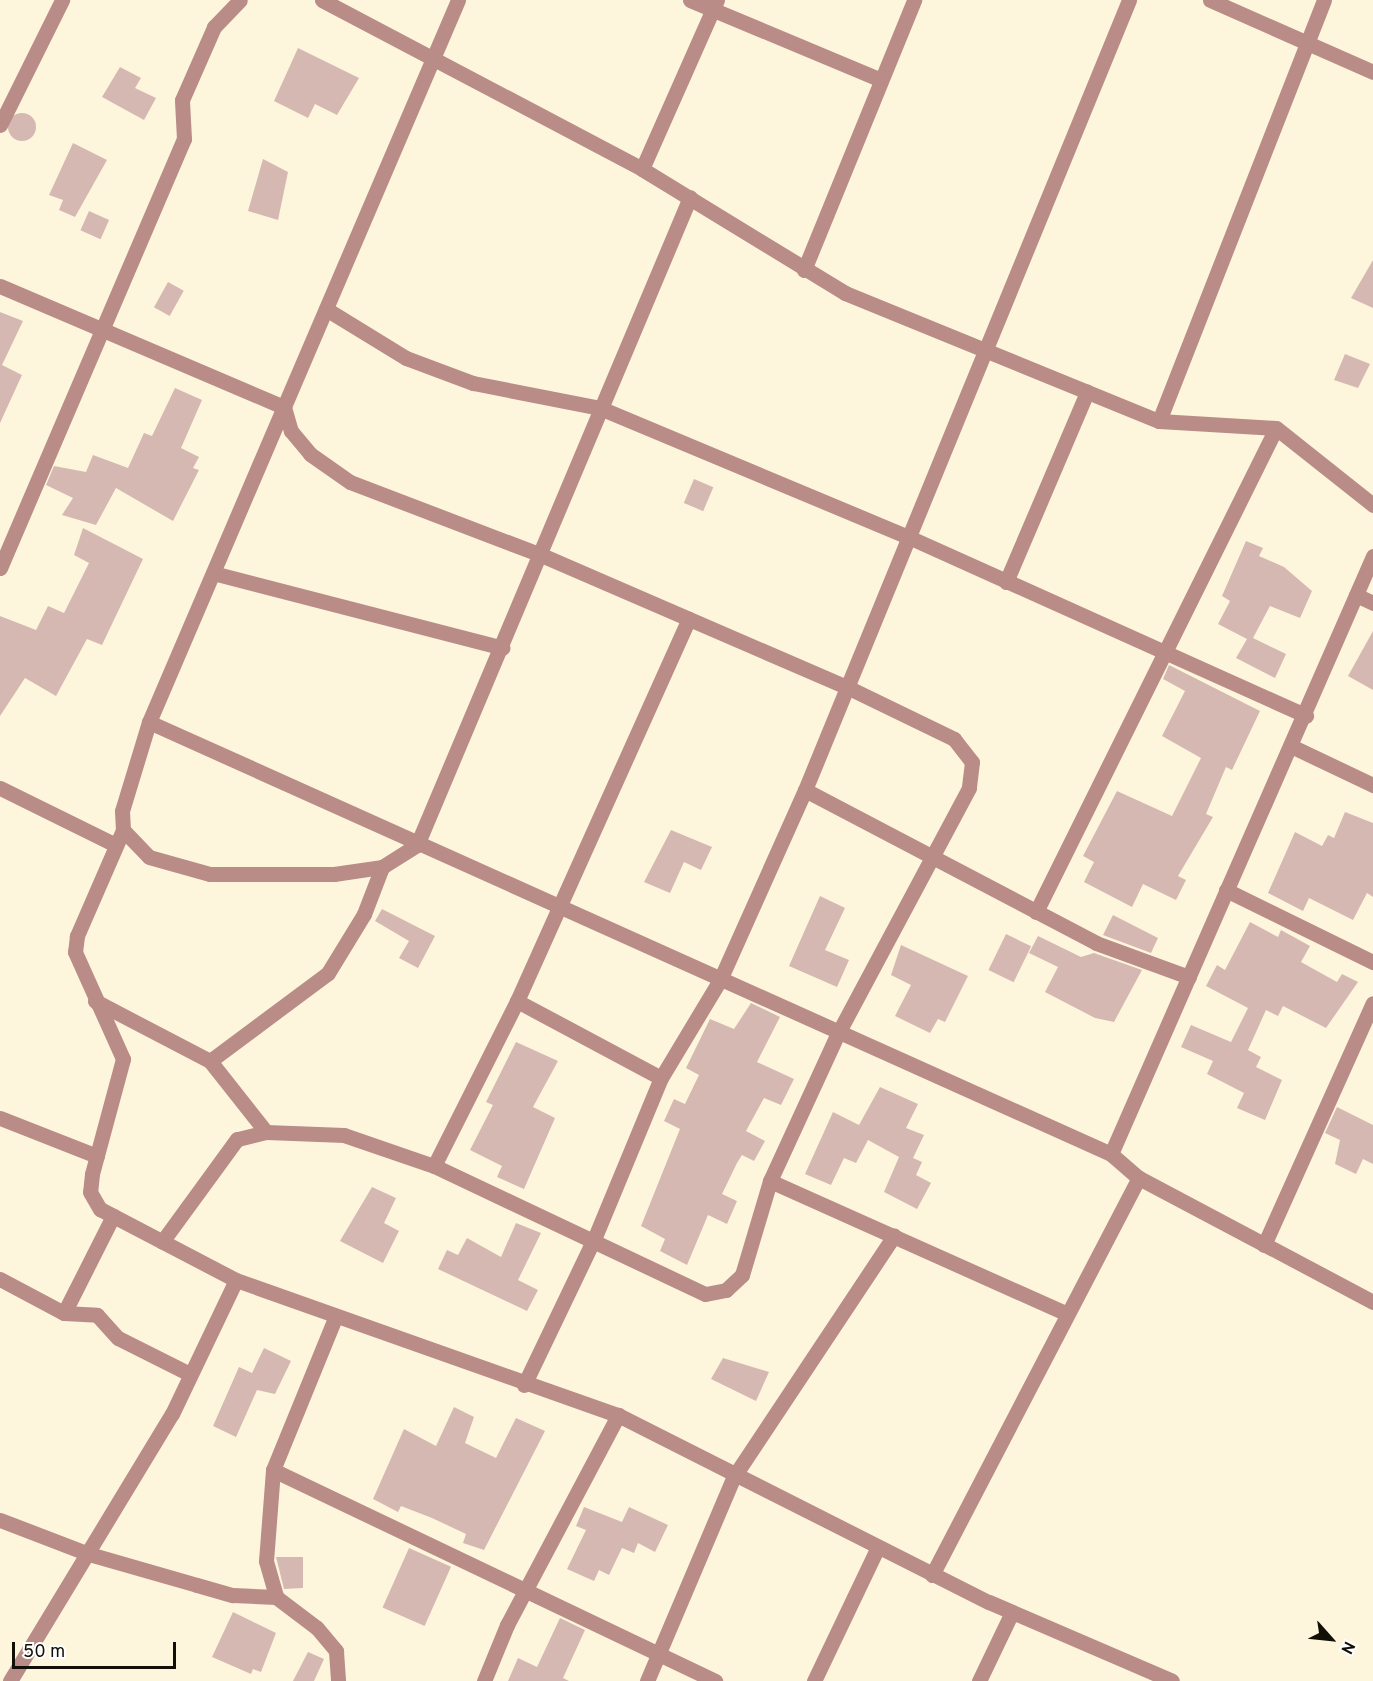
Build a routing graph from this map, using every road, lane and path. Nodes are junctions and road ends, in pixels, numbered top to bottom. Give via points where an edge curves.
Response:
1 (62, 0) edge
2 (240, 0) edge
3 (322, 0) edge
4 (458, 0) edge
5 (690, 0) edge
6 (914, 0) edge
7 (1129, 0) edge
8 (1210, 0) edge
9 (1324, 0) edge
10 (715, 5) edge
11 (1307, 45) junction
12 (432, 60) junction
13 (1373, 72) edge
14 (881, 80) junction
15 (0, 125) edge
16 (642, 169) junction
17 (690, 197) junction
18 (804, 270) junction
19 (0, 286) edge
20 (326, 309) junction
21 (104, 334) junction
22 (986, 351) junction
23 (1087, 392) junction
24 (284, 407) junction
25 (600, 408) junction
26 (1159, 421) junction
27 (1276, 428) junction
28 (1373, 504) edge
29 (913, 539) junction
30 (539, 554) junction
31 (1373, 556) edge
32 (0, 568) edge
33 (213, 573) junction
34 (1006, 582) junction
35 (1356, 595) junction
36 (1373, 603) edge
37 (689, 619) junction
38 (502, 648) junction
39 (1166, 656) junction
40 (849, 688) junction
41 (1306, 716) junction
42 (149, 722) junction
43 (1293, 747) junction
44 (1373, 785) edge
45 (0, 788) edge
46 (806, 790) junction
47 (123, 830) junction
48 (116, 845) junction
49 (417, 845) junction
50 (933, 855) junction
51 (382, 867) junction
52 (1226, 890) junction
53 (555, 907) junction
54 (1036, 912) junction
55 (1373, 962) edge
56 (1189, 977) junction
57 (720, 980) junction
58 (95, 1001) junction
59 (517, 1001) junction
60 (1373, 1003) edge
61 (838, 1033) junction
62 (210, 1061) junction
63 (661, 1078) junction
64 (0, 1118) edge
65 (266, 1132) junction
66 (1112, 1154) junction
67 (97, 1156) junction
68 (434, 1166) junction
69 (1139, 1178) junction
70 (770, 1181) junction
71 (113, 1216) junction
72 (894, 1236) junction
73 (595, 1238) junction
74 (162, 1242) junction
75 (1264, 1245) junction
76 (0, 1279) edge
77 (236, 1280) junction
78 (1373, 1302) edge
79 (64, 1313) junction
80 (1067, 1314) junction
81 (335, 1318) junction
82 (188, 1373) junction
83 (524, 1385) junction
84 (618, 1415) junction
85 (273, 1470) junction
86 (733, 1478) junction
87 (0, 1520) edge
88 (877, 1549) junction
89 (89, 1554) junction
90 (932, 1575) junction
91 (527, 1591) junction
92 (276, 1597) junction
93 (1012, 1612) junction
94 (658, 1654) junction
95 (1144, 1676) edge
96 (10, 1681) edge
97 (338, 1681) edge
98 (484, 1681) edge
99 (647, 1681) edge
100 (716, 1681) edge
101 (814, 1681) edge
102 (979, 1681) edge
103 (1172, 1681) edge

1 - 15 street
2 - 21 street via 214,27 182,100 184,139
3 - 12 street
4 - 12 street
5 - 10 street
6 - 14 street
7 - 22 street
8 - 11 street
9 - 11 street
10 - 14 street
10 - 16 street
11 - 13 street
11 - 26 street
12 - 16 street
12 - 20 street
14 - 18 street
16 - 17 street
17 - 18 street
17 - 25 street
18 - 22 street via 845,293
19 - 21 street
20 - 24 street
20 - 25 street via 397,353 447,374
21 - 24 street
21 - 32 street
22 - 23 street
22 - 29 street
23 - 26 street
23 - 34 street
24 - 30 street via 291,431 330,471
24 - 33 street
25 - 29 street
25 - 30 street
26 - 27 street
27 - 28 street
27 - 39 street
29 - 34 street
29 - 40 street
30 - 37 street
30 - 38 street
31 - 35 street
33 - 38 street
33 - 42 street
34 - 39 street
35 - 36 street
35 - 41 street
37 - 40 street
37 - 53 street
38 - 49 street
39 - 41 street
39 - 54 street
40 - 46 street
40 - 50 street via 965,748 972,762 969,788
41 - 43 street
42 - 47 street via 126,790
42 - 49 street
43 - 44 street
43 - 52 street
45 - 48 street
46 - 50 street
46 - 57 street
47 - 48 street
47 - 51 street via 149,857 210,874 334,874
48 - 58 street via 77,936 79,970
49 - 51 street
49 - 53 street
50 - 54 street
50 - 61 street
51 - 62 street via 364,914 328,973
52 - 55 street
52 - 56 street
53 - 57 street
53 - 59 street
54 - 56 street via 1096,943
56 - 66 street
57 - 61 street
57 - 63 street
58 - 62 street
58 - 67 street via 123,1059
59 - 63 street
59 - 68 street
60 - 75 street
61 - 66 street
61 - 70 street
62 - 65 street
63 - 73 street
64 - 67 street
65 - 68 street via 344,1135
65 - 74 street via 237,1139 224,1150
66 - 69 street
67 - 71 street via 90,1192 100,1209
68 - 73 street
69 - 75 street
69 - 80 street
70 - 72 street
70 - 73 street via 742,1275 726,1290 705,1294
71 - 74 street
71 - 79 street
72 - 80 street
72 - 86 street
73 - 83 street
74 - 77 street
75 - 78 street
76 - 79 street
77 - 81 street
77 - 82 street
79 - 82 street via 97,1315 118,1338
80 - 90 street
81 - 83 street via 389,1330
81 - 85 street
82 - 89 street via 172,1414
83 - 84 street
84 - 86 street
84 - 91 street
85 - 91 street
85 - 92 street via 266,1561
86 - 88 street
86 - 94 street
87 - 89 street
88 - 90 street
88 - 101 street
89 - 92 street via 233,1595
89 - 96 street
90 - 93 street
91 - 94 street
91 - 98 street
92 - 97 street via 317,1628 336,1651
93 - 95 street
93 - 102 street
94 - 99 street
94 - 100 street
95 - 103 street

